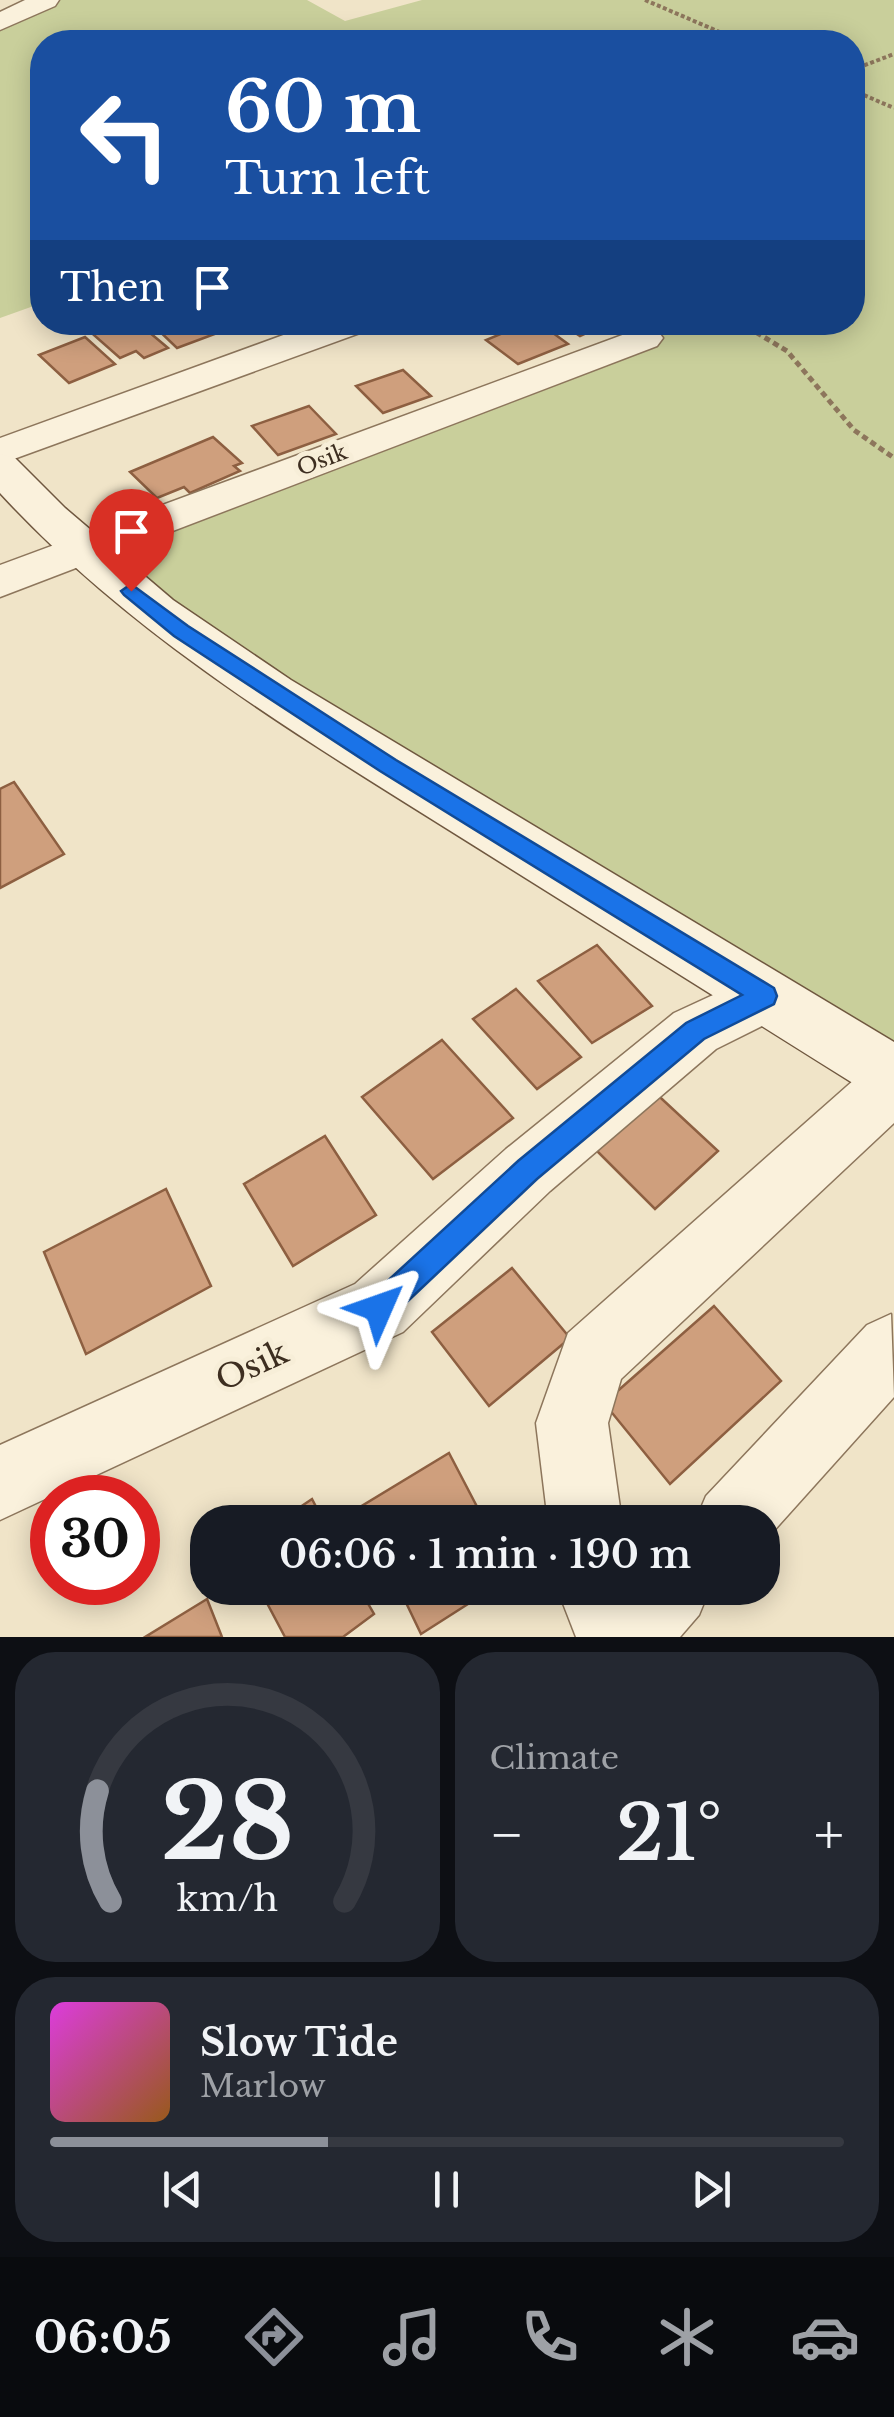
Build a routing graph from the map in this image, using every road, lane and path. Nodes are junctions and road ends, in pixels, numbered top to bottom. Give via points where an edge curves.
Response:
1 (46, 0) edge
2 (645, 0) edge
3 (0, 22) edge
4 (716, 30) edge
5 (894, 54) edge
6 (865, 65) edge
7 (865, 96) edge
8 (894, 108) edge
9 (320, 335) edge
10 (761, 335) edge
11 (644, 338) dead end
12 (0, 452) edge
13 (894, 458) edge
14 (0, 467) edge
15 (82, 551) junction
16 (0, 582) edge
17 (765, 996) junction
18 (894, 1075) edge
19 (894, 1083) edge
20 (892, 1349) dead end
21 (0, 1483) edge
22 (583, 1505) edge
23 (748, 1505) edge
24 (602, 1605) edge
25 (656, 1605) edge
26 (614, 1637) edge
27 (627, 1637) edge

1 - 3 street
2 - 4 path
5 - 6 path
7 - 8 path
9 - 12 street
10 - 13 path via 787,351 854,430
11 - 15 street, Osik
14 - 15 street
15 - 16 street, Osik
15 - 17 street via 181,631 388,766
17 - 18 street
17 - 21 street, Osik via 695,1031 528,1170 379,1308
19 - 22 street via 593,1358 572,1423
20 - 23 street
24 - 26 street
25 - 27 street

